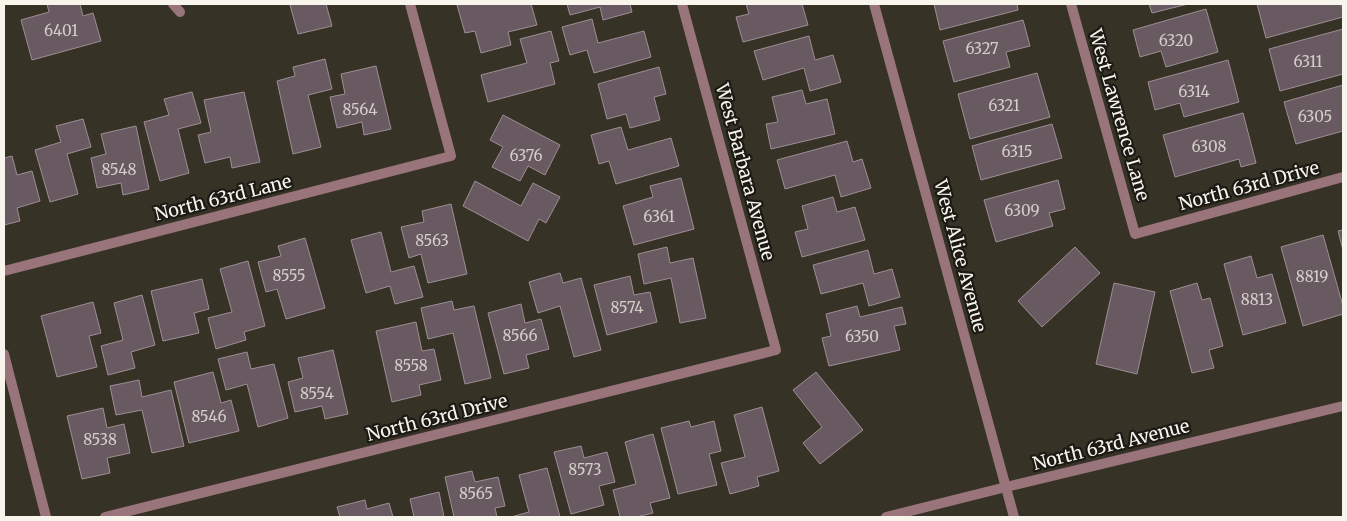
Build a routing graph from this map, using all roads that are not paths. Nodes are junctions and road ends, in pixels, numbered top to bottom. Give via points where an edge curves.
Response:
1 (173, 4) edge
2 (410, 4) edge
3 (682, 4) edge
4 (874, 4) edge
5 (1071, 4) edge
6 (180, 12) dead end
7 (1343, 176) edge
8 (1135, 234) joint
9 (4, 271) edge
10 (776, 350) joint
11 (4, 354) edge
12 (1343, 406) edge
13 (1006, 487) junction
14 (46, 517) edge
15 (105, 517) edge
16 (886, 517) edge
17 (1014, 517) edge

1 - 6 street
2 - 9 street, North 63rd Lane via 451,156
3 - 10 street, West Barbara Avenue
4 - 13 street, West Alice Avenue
5 - 8 street, West Lawrence Lane
7 - 8 street, North 63rd Drive
10 - 15 street, North 63rd Drive
11 - 14 street
12 - 13 street, North 63rd Avenue
13 - 16 street, North 63rd Avenue
13 - 17 street, West Alice Avenue

